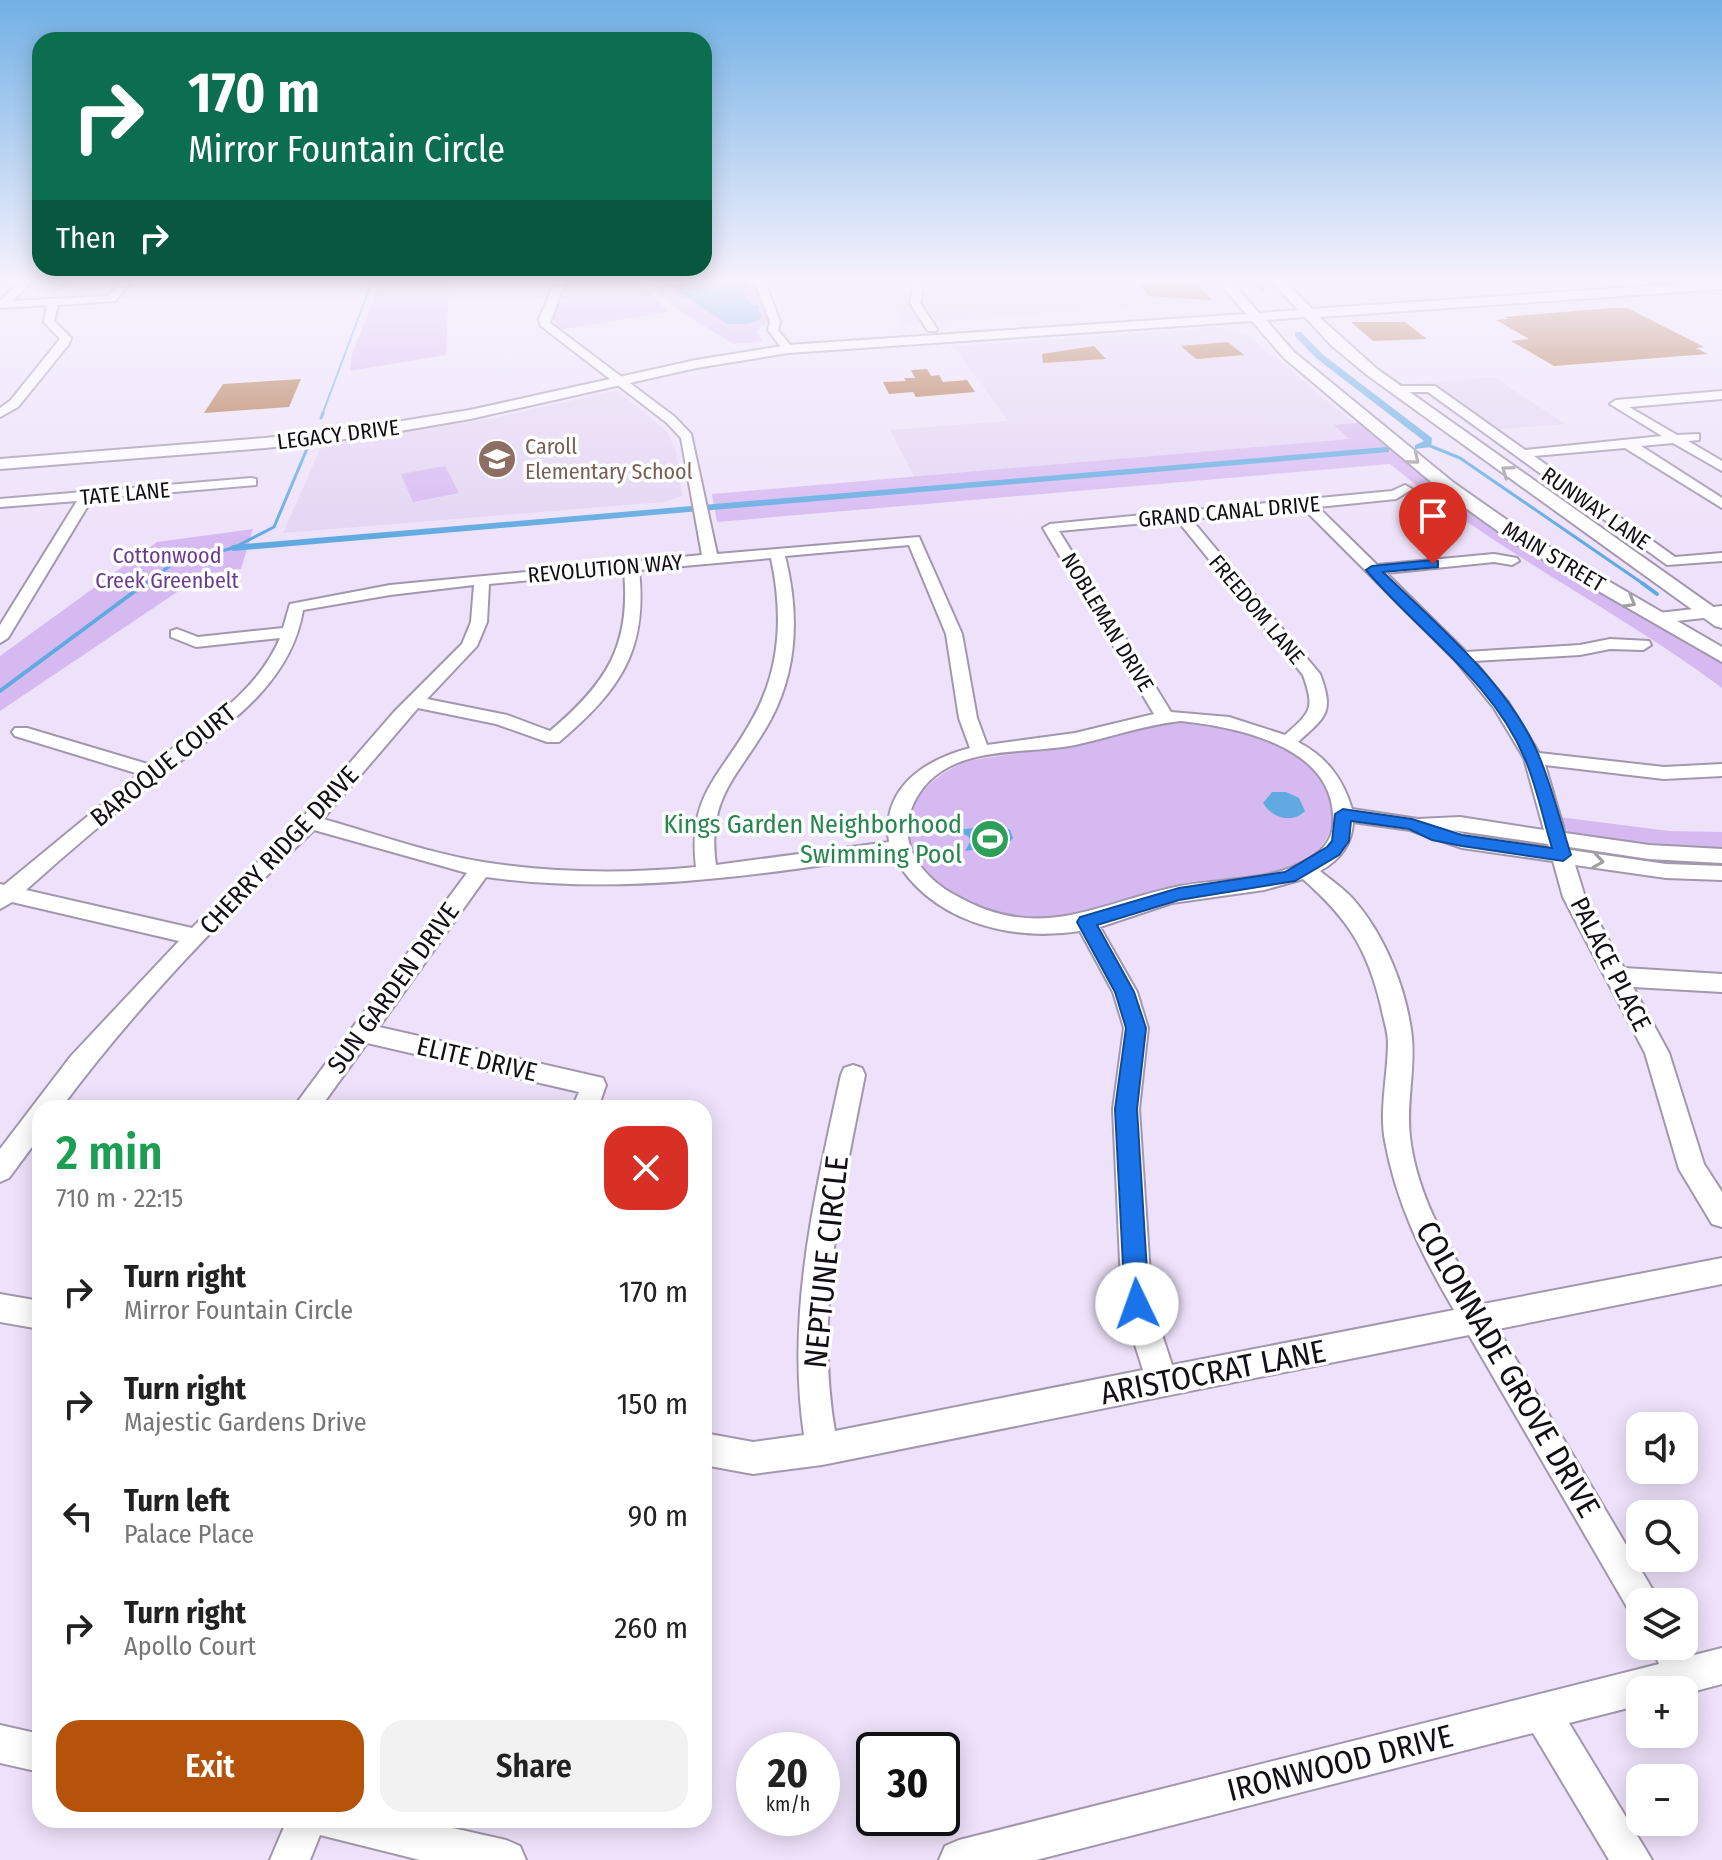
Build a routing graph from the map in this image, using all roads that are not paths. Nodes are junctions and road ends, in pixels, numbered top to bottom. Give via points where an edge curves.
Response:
1 (46, 366) edge
2 (601, 366) edge
3 (678, 366) edge
4 (1302, 366) edge
5 (1360, 366) edge
6 (1365, 366) edge
7 (1372, 372) junction
8 (615, 376) junction
9 (1398, 390) junction
10 (1722, 395) edge
11 (1637, 402) junction
12 (14, 404) junction
13 (0, 413) edge
14 (0, 431) edge
15 (270, 436) junction
16 (1695, 437) junction
17 (1674, 439) junction
18 (1627, 443) junction
19 (0, 451) edge
20 (1722, 453) edge
21 (1520, 454) junction
22 (0, 464) edge
23 (1722, 467) edge
24 (251, 482) dead end
25 (1405, 489) dead end
26 (87, 496) junction
27 (0, 503) edge
28 (1306, 503) junction
29 (1722, 504) edge
30 (1180, 515) junction
31 (1050, 528) joint
32 (777, 552) junction
33 (1722, 557) edge
34 (710, 558) junction
35 (1512, 561) dead end
36 (631, 566) junction
37 (1372, 570) junction
38 (482, 580) junction
39 (296, 607) joint
40 (1717, 615) edge
41 (1658, 618) junction
42 (292, 632) junction
43 (177, 634) dead end
44 (0, 638) edge
45 (1643, 645) dead end
46 (1722, 656) edge
47 (1462, 657) junction
48 (415, 702) junction
49 (1165, 717) junction
50 (21, 732) dead end
51 (1286, 743) junction
52 (981, 751) junction
53 (1533, 758) junction
54 (1722, 770) edge
55 (154, 772) junction
56 (1343, 814) junction
57 (310, 822) junction
58 (1560, 846) junction
59 (900, 847) junction
60 (1722, 856) edge
61 (481, 869) junction
62 (1306, 870) junction
63 (1722, 873) edge
64 (707, 874) junction
65 (3, 896) edge
66 (1086, 922) junction
67 (197, 937) junction
68 (1620, 977) junction
69 (1722, 983) edge
70 (360, 1032) junction
71 (853, 1075) dead end
72 (590, 1097) edge
73 (52, 1100) edge
74 (312, 1100) edge
75 (32, 1127) edge
76 (0, 1170) edge
77 (1722, 1215) edge
78 (1722, 1271) edge
79 (0, 1308) edge
80 (32, 1314) edge
81 (1475, 1320) junction
82 (1162, 1382) junction
83 (822, 1449) junction
84 (712, 1450) edge
85 (1635, 1588) edge
86 (1692, 1663) edge
87 (1541, 1712) junction
88 (0, 1744) edge
89 (32, 1751) edge
90 (304, 1828) edge
91 (366, 1828) edge
92 (290, 1860) edge
93 (506, 1860) edge
94 (959, 1860) edge
95 (1632, 1860) edge

1 - 12 street
2 - 8 street
3 - 8 main road, LEGACY DRIVE
4 -> 41 main road, MAIN STREET via 1448,487 1520,538
5 - 7 main road
6 - 7 main road, MAIN STREET
7 - 9 main road, MAIN STREET
8 - 15 main road, LEGACY DRIVE
8 - 34 street via 687,437
9 - 21 street, RUNWAY LANE via 1431,388
40 -> 9 main road, MAIN STREET
10 - 11 street
11 - 16 street
11 - 17 street via 1616,404
12 - 13 street
12 - 14 street via 15,412
15 - 19 main road, LEGACY DRIVE
15 - 22 main road, LEGACY DRIVE
16 - 17 street
16 - 20 street
17 - 18 street
17 - 23 street
18 - 21 street
18 - 29 street
21 - 33 street, RUNWAY LANE via 1672,562
24 - 26 street, TATE LANE
25 - 28 street, GRAND CANAL DRIVE via 1396,495
26 - 27 street, TATE LANE
26 - 44 street
28 - 30 street, GRAND CANAL DRIVE
28 - 37 street, PALACE PLACE
30 - 31 street, GRAND CANAL DRIVE
30 - 51 street, FREEDOM LANE via 1311,674 1320,698 1317,716
31 - 49 street, NOBLEMAN DRIVE
32 - 34 street, REVOLUTION WAY
32 - 52 street, REVOLUTION WAY via 914,540 949,618 962,669 963,705
32 - 64 street via 789,625 783,664 767,710 717,790 705,820
34 - 36 street, REVOLUTION WAY
35 - 37 street via 1494,558
36 - 38 street, REVOLUTION WAY
36 - 48 street via 636,600 623,660 601,694 553,738 501,719
37 - 47 street, PALACE PLACE
38 - 39 street, REVOLUTION WAY
38 - 48 street, CHERRY RIDGE DRIVE via 479,622 469,646
39 - 42 street, BAROQUE COURT
40 - 41 street
41 - 46 main road, MAIN STREET
42 - 43 street via 196,642
42 - 55 street, BAROQUE COURT via 267,677
45 - 47 street
47 - 53 street, PALACE PLACE via 1502,706
48 - 57 street, CHERRY RIDGE DRIVE
49 - 51 street via 1245,725
49 - 52 street via 1074,739
50 - 55 street
51 - 56 street via 1320,768 1341,799
52 - 59 street via 945,762 913,785 897,821
53 - 54 street via 1664,773
53 - 58 street, PALACE PLACE
55 - 65 street, BAROQUE COURT
56 - 58 street via 1412,824 1462,841
56 - 62 street via 1340,841
57 - 61 street
57 - 67 street, CHERRY RIDGE DRIVE
58 - 60 street
58 -> 63 street via 1666,871
58 - 68 street, PALACE PLACE via 1574,897
59 - 64 street
59 - 66 street via 935,892 974,913 1022,925
61 - 64 street via 634,880
61 - 70 street, SUN GARDEN DRIVE
62 - 66 street via 1167,897
62 - 81 street, COLONNADE GROVE DRIVE via 1345,904 1371,941 1386,979 1400,1038 1397,1137 1413,1202
65 - 67 street
66 - 82 street via 1125,992 1136,1028 1126,1109 1137,1304
67 - 73 street, CHERRY RIDGE DRIVE
68 - 69 street
68 - 77 street, PALACE PLACE via 1657,1053 1692,1169
70 - 72 street, ELITE DRIVE
70 - 74 street, SUN GARDEN DRIVE
71 - 83 street, NEPTUNE CIRCLE via 828,1196 815,1302 812,1373
75 - 76 street
78 - 81 street, ARISTOCRAT LANE
79 - 80 street
81 - 82 street, ARISTOCRAT LANE
81 - 85 street, COLONNADE GROVE DRIVE
82 - 83 street, ARISTOCRAT LANE
83 - 84 street, ARISTOCRAT LANE via 753,1458
86 - 87 street, IRONWOOD DRIVE
87 - 94 street, IRONWOOD DRIVE
87 - 95 street
88 - 89 street
90 - 92 street
91 - 93 street

